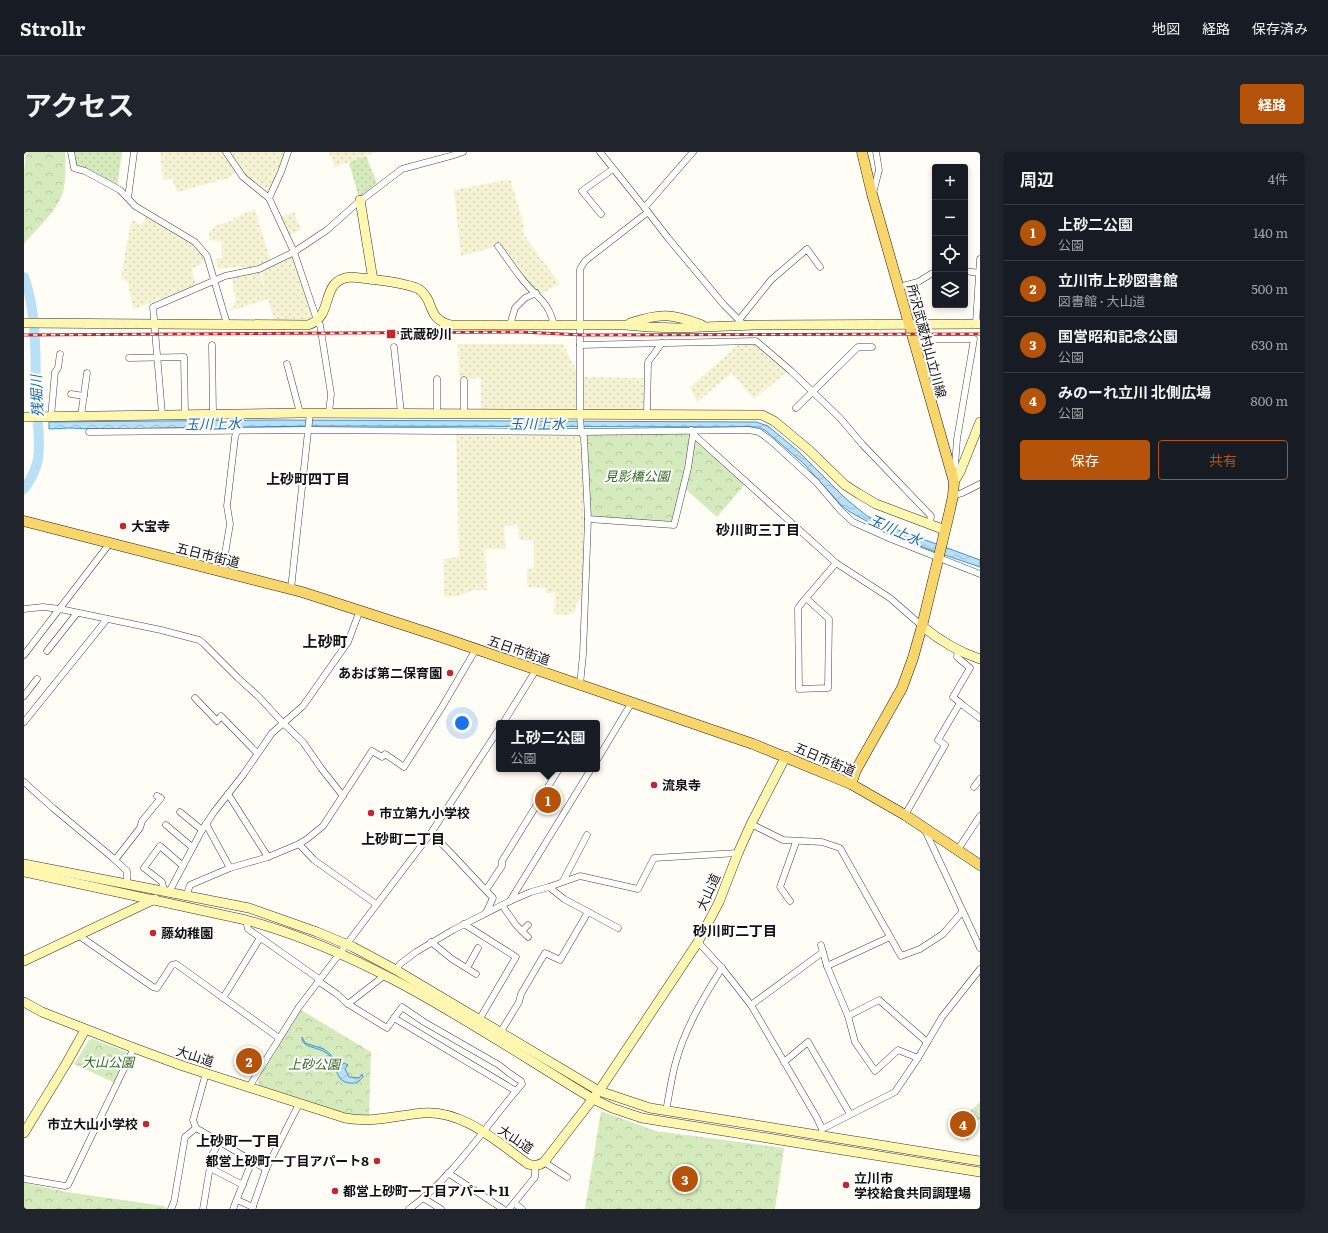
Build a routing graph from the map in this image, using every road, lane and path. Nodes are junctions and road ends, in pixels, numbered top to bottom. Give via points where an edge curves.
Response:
1 (71, 152) edge
2 (134, 152) edge
3 (226, 152) edge
4 (288, 152) edge
5 (463, 152) edge
6 (693, 152) edge
7 (862, 152) edge
8 (876, 152) edge
9 (603, 153) edge
10 (613, 169) junction
11 (872, 194) junction
12 (128, 198) junction
13 (269, 198) junction
14 (360, 200) junction
15 (646, 210) junction
16 (602, 214) dead end
17 (498, 246) dead end
18 (294, 252) junction
19 (980, 259) edge
20 (820, 267) dead end
21 (968, 271) edge
22 (979, 273) junction
23 (931, 274) dead end
24 (214, 280) junction
25 (373, 280) junction
26 (899, 288) junction
27 (536, 293) junction
28 (317, 320) junction
29 (742, 322) junction
30 (979, 323) edge
31 (25, 324) edge
32 (155, 324) junction
33 (227, 324) junction
34 (910, 324) junction
35 (510, 325) junction
36 (554, 325) junction
37 (580, 325) junction
38 (914, 341) junction
39 (662, 343) junction
40 (212, 345) dead end
41 (580, 345) junction
42 (394, 347) dead end
43 (872, 347) dead end
44 (60, 354) dead end
45 (157, 357) junction
46 (129, 358) dead end
47 (287, 364) dead end
48 (87, 373) dead end
49 (437, 379) dead end
50 (464, 380) dead end
51 (813, 392) junction
52 (71, 394) dead end
53 (84, 396) junction
54 (796, 408) dead end
55 (214, 413) junction
56 (300, 413) junction
57 (329, 413) junction
58 (401, 413) junction
59 (438, 413) junction
60 (464, 413) junction
61 (162, 414) junction
62 (185, 414) junction
63 (310, 414) junction
64 (647, 414) junction
65 (581, 415) junction
66 (81, 416) junction
67 (28, 417) edge
68 (48, 417) junction
69 (980, 422) edge
70 (309, 428) junction
71 (581, 430) junction
72 (237, 431) junction
73 (89, 432) dead end
74 (692, 432) junction
75 (951, 470) junction
76 (954, 482) junction
77 (980, 484) edge
78 (953, 496) junction
79 (588, 519) junction
80 (24, 521) edge
81 (930, 524) junction
82 (944, 533) junction
83 (110, 543) junction
84 (939, 557) junction
85 (836, 563) junction
86 (222, 572) junction
87 (980, 574) edge
88 (291, 589) junction
89 (806, 598) junction
90 (24, 609) edge
91 (60, 610) junction
92 (360, 610) junction
93 (78, 613) junction
94 (107, 619) junction
95 (922, 626) junction
96 (476, 649) junction
97 (958, 650) junction
98 (47, 652) dead end
99 (24, 655) edge
100 (980, 659) edge
101 (536, 670) junction
102 (37, 679) dead end
103 (580, 685) junction
104 (27, 687) edge
105 (24, 696) edge
106 (195, 698) dead end
107 (632, 702) junction
108 (960, 703) junction
109 (980, 718) edge
110 (505, 720) edge
111 (24, 722) edge
112 (283, 723) junction
113 (496, 734) edge
114 (258, 753) junction
115 (600, 755) edge
116 (786, 756) junction
117 (557, 772) edge
118 (589, 772) edge
119 (980, 779) edge
120 (24, 782) edge
121 (851, 784) junction
122 (974, 787) dead end
123 (228, 794) junction
124 (157, 796) dead end
125 (343, 796) junction
126 (180, 812) dead end
127 (905, 815) junction
128 (980, 816) edge
129 (206, 824) junction
130 (751, 824) junction
131 (166, 825) dead end
132 (924, 828) junction
133 (202, 830) junction
134 (431, 833) junction
135 (587, 835) dead end
136 (796, 842) junction
137 (299, 844) junction
138 (192, 847) junction
139 (957, 850) junction
140 (738, 853) junction
141 (268, 857) junction
142 (115, 860) junction
143 (24, 864) edge
144 (980, 865) edge
145 (183, 866) junction
146 (230, 868) junction
147 (24, 872) edge
148 (564, 881) junction
149 (127, 884) junction
150 (549, 888) junction
151 (486, 890) junction
152 (167, 892) junction
153 (186, 897) junction
154 (154, 899) junction
155 (510, 901) junction
156 (790, 902) dead end
157 (376, 904) junction
158 (502, 905) junction
159 (588, 912) junction
160 (962, 912) junction
161 (486, 913) junction
162 (246, 920) junction
163 (464, 924) junction
164 (528, 925) dead end
165 (618, 928) dead end
166 (522, 931) junction
167 (78, 935) junction
168 (528, 937) dead end
169 (890, 937) junction
170 (260, 938) junction
171 (431, 942) junction
172 (698, 942) junction
173 (346, 944) junction
174 (821, 945) dead end
175 (478, 948) dead end
176 (980, 948) edge
177 (823, 952) junction
178 (340, 953) junction
179 (24, 961) edge
180 (827, 966) junction
181 (467, 968) junction
182 (722, 968) junction
183 (980, 969) edge
184 (396, 970) junction
185 (476, 974) dead end
186 (385, 975) junction
187 (318, 980) junction
188 (224, 998) junction
189 (24, 1002) edge
190 (348, 1004) junction
191 (751, 1005) junction
192 (848, 1016) junction
193 (394, 1018) junction
194 (479, 1020) junction
195 (86, 1030) junction
196 (500, 1033) junction
197 (279, 1038) junction
198 (927, 1042) junction
199 (134, 1048) junction
200 (918, 1058) junction
201 (784, 1062) junction
202 (206, 1073) junction
203 (249, 1087) junction
204 (516, 1091) junction
205 (599, 1091) junction
206 (593, 1099) junction
207 (299, 1104) junction
208 (666, 1111) junction
209 (850, 1114) junction
210 (196, 1128) junction
211 (778, 1129) junction
212 (483, 1132) junction
213 (24, 1133) edge
214 (822, 1133) junction
215 (776, 1140) junction
216 (219, 1142) junction
217 (252, 1161) junction
218 (980, 1161) edge
219 (540, 1164) junction
220 (210, 1168) junction
221 (266, 1169) junction
222 (980, 1172) edge
223 (448, 1173) junction
224 (567, 1177) dead end
225 (24, 1178) edge
226 (243, 1185) junction
227 (422, 1198) junction
228 (237, 1200) junction
229 (514, 1203) junction
230 (252, 1208) edge
231 (171, 1209) edge
232 (203, 1209) edge
233 (233, 1209) edge
234 (409, 1209) edge
235 (441, 1209) edge
236 (503, 1209) edge
237 (509, 1209) edge
238 (522, 1209) edge

1 - 12 street via 74,168 120,190
2 - 12 street
3 - 13 street via 243,177
4 - 13 street
5 - 14 street via 402,169
6 - 15 street
7 - 11 main road, 所沢武蔵村山立川線
8 - 11 street via 879,170
9 - 10 street
10 - 15 street
10 - 16 street via 582,191
11 - 26 main road, 所沢武蔵村山立川線
12 - 24 street via 135,206 195,242 207,256
13 - 18 street
14 - 18 street via 327,230
14 - 25 street
15 - 29 street via 724,305
15 - 37 street via 582,265
17 - 27 street via 523,281
18 - 24 street via 259,269
18 - 28 street
19 - 22 street
20 - 29 street via 807,249 772,280
21 - 22 street
22 - 30 street
23 - 26 street via 918,282
24 - 32 street via 153,307
24 - 33 street
25 - 28 street via 348,277 339,280 330,290 325,311
25 - 35 street via 417,288 426,297 434,316 447,325
26 - 34 main road, 所沢武蔵村山立川線
27 - 35 street via 524,298 515,308
27 - 36 street via 550,311
28 - 33 street via 308,325
28 - 57 street via 320,325 331,394
29 - 34 street
29 - 37 street via 657,327
30 - 34 street
31 - 32 street
32 - 33 street
32 - 45 street
34 - 38 main road, 所沢武蔵村山立川線
35 - 36 street
36 - 37 street
37 - 41 street
38 - 75 main road, 所沢武蔵村山立川線
38 - 75 street via 974,339 957,439 955,466
39 - 41 street
39 - 51 street via 756,341
39 - 64 street via 648,362
40 - 55 street
41 - 65 street
42 - 58 street
43 - 51 street via 858,347
44 - 68 street
45 - 46 street
45 - 61 street
45 - 62 street via 184,357
47 - 56 street
48 - 53 street
49 - 59 street
50 - 60 street
51 - 54 street
51 - 81 street via 930,516
52 - 53 street
53 - 66 street
55 - 56 street
55 - 62 street
56 - 63 street
57 - 58 street
57 - 63 street
58 - 59 street
59 - 60 street
60 - 65 street
61 - 62 street
61 - 66 street
63 - 70 street
64 - 65 street
64 - 81 street via 762,415 774,421 854,491 876,504
65 - 71 street
66 - 68 street
67 - 68 street
69 - 76 street
70 - 71 street
70 - 72 street
70 - 88 street
71 - 74 street
71 - 79 street via 584,436
72 - 73 street
72 - 86 street via 234,437 227,506 230,524
74 - 79 street via 688,468 674,526
74 - 84 street via 759,432 816,482 853,522
74 - 85 street
75 - 76 main road, 所沢武蔵村山立川線
76 - 78 main road, 所沢武蔵村山立川線
77 - 78 street
78 - 82 main road, 所沢武蔵村山立川線
79 - 103 street
80 - 83 main road, 五日市街道
81 - 82 street
82 - 84 main road, 所沢武蔵村山立川線
83 - 86 main road, 五日市街道
83 - 91 street
84 - 87 street
84 - 95 main road
85 - 89 street
85 - 95 street via 890,598
86 - 88 main road, 五日市街道
88 - 92 main road, 五日市街道 via 300,595
89 - 89 street via 829,619 828,688 799,689 798,608
90 - 91 street via 43,607
91 - 93 street
91 - 99 street
92 - 96 main road, 五日市街道
92 - 112 street via 348,642 303,706
93 - 94 street
93 - 98 street
94 - 111 street
94 - 112 street via 199,640
95 - 97 street
95 - 121 main road via 902,688 856,770
96 - 101 main road, 五日市街道
96 - 125 street via 404,767 385,754 382,757 372,751
97 - 100 street
97 - 108 street via 957,658 970,668 953,695
101 - 103 main road, 五日市街道
101 - 110 street
102 - 104 street
103 - 107 main road, 五日市街道
104 - 105 street
106 - 114 street via 216,721 222,716
107 - 115 street
107 - 116 main road, 五日市街道
108 - 109 street
108 - 127 street via 938,740 945,745
112 - 114 street via 272,733
112 - 125 street via 303,742
113 - 134 street
114 - 123 street
116 - 121 main road, 五日市街道
116 - 130 street, 大山道
117 - 151 street
118 - 155 street
119 - 122 street
120 - 142 street
121 - 127 main road, 五日市街道
123 - 129 street
123 - 141 street
124 - 142 street via 161,798
125 - 137 street via 323,826
126 - 133 street
127 - 132 main road, 五日市街道
128 - 139 street
129 - 133 street
129 - 146 street
130 - 136 street via 783,840
130 - 140 street, 大山道
131 - 138 street
132 - 139 main road, 五日市街道
132 - 160 street
133 - 138 street
134 - 151 street
134 - 157 street
135 - 148 street
136 - 156 street via 780,887
136 - 169 street via 822,842 840,848
137 - 141 street
137 - 157 street via 314,860
138 - 145 street
139 - 144 main road, 五日市街道
140 - 148 street via 654,858 638,889 580,876
140 - 172 street, 大山道 via 719,902
141 - 146 street
142 - 149 street via 127,870
143 - 149 street
145 - 152 street
145 - 152 street via 160,846 144,868 162,882
146 - 153 street via 190,885
147 - 154 street
148 - 150 street
149 - 152 street
150 - 155 street
150 - 159 street
151 - 161 street via 493,898
152 - 153 street
152 - 154 street
153 - 173 street via 249,908
154 - 162 street
154 - 167 street
155 - 158 street
157 - 173 street
158 - 161 street
158 - 166 street
159 - 165 street
159 - 196 street via 560,960 545,953
160 - 169 street via 943,934 920,949 901,956
160 - 176 street
161 - 163 street
162 - 170 street via 248,929
162 - 178 street via 279,929
163 - 171 street
163 - 194 street via 516,957
164 - 166 street
166 - 168 street
167 - 179 street
167 - 188 street via 153,987 158,988 172,964 176,964
169 - 180 street
170 - 187 street
170 - 188 street
171 - 181 street
171 - 184 street
172 - 182 street
172 - 205 street, 大山道
173 - 178 street
173 - 184 street
174 - 177 street
175 - 181 street
177 - 180 street
177 - 191 street
178 - 186 street
178 - 187 street
180 - 192 street
181 - 185 street
182 - 191 street
182 - 208 street via 701,1001 682,1044
183 - 198 street via 942,1017
184 - 194 street
186 - 190 street
186 - 206 street
187 - 190 street
187 - 197 street
188 - 197 street
189 - 195 street, 大山道
190 - 193 street via 387,1028
191 - 201 street
192 - 198 street via 879,1000
192 - 200 street via 855,1042 875,1071 898,1050
193 - 204 street
193 - 204 street via 402,1008 499,1065 521,1081 522,1084
194 - 196 street
195 - 199 street, 大山道
195 - 213 street
196 - 205 street
197 - 203 street
198 - 200 street
199 - 202 street, 大山道
199 - 225 street via 68,1185
200 - 209 street via 895,1092
201 - 209 street via 808,1042
201 - 214 street
202 - 203 street, 大山道
202 - 210 street via 193,1120
203 - 207 street, 大山道
204 - 212 street
205 - 206 street, 大山道
205 - 208 street
206 - 215 street via 642,1118
206 - 219 street, 大山道
207 - 212 street, 大山道 via 355,1120 376,1120 423,1113 441,1114 463,1121
207 - 221 street
208 - 211 street
209 - 214 street
210 - 216 street
210 - 231 street via 185,1137
211 - 214 street
211 - 215 street
212 - 219 street, 大山道 via 528,1164
212 - 223 street
214 - 218 street
215 - 222 street
216 - 217 street
216 - 220 street via 212,1155
217 - 221 street
217 - 226 street
219 - 224 street
219 - 229 street via 534,1177
220 - 226 street
220 - 232 street
221 - 230 street
223 - 227 street
223 - 236 street
226 - 228 street
227 - 234 street
227 - 235 street
228 - 230 street
228 - 233 street
229 - 237 street
229 - 238 street

